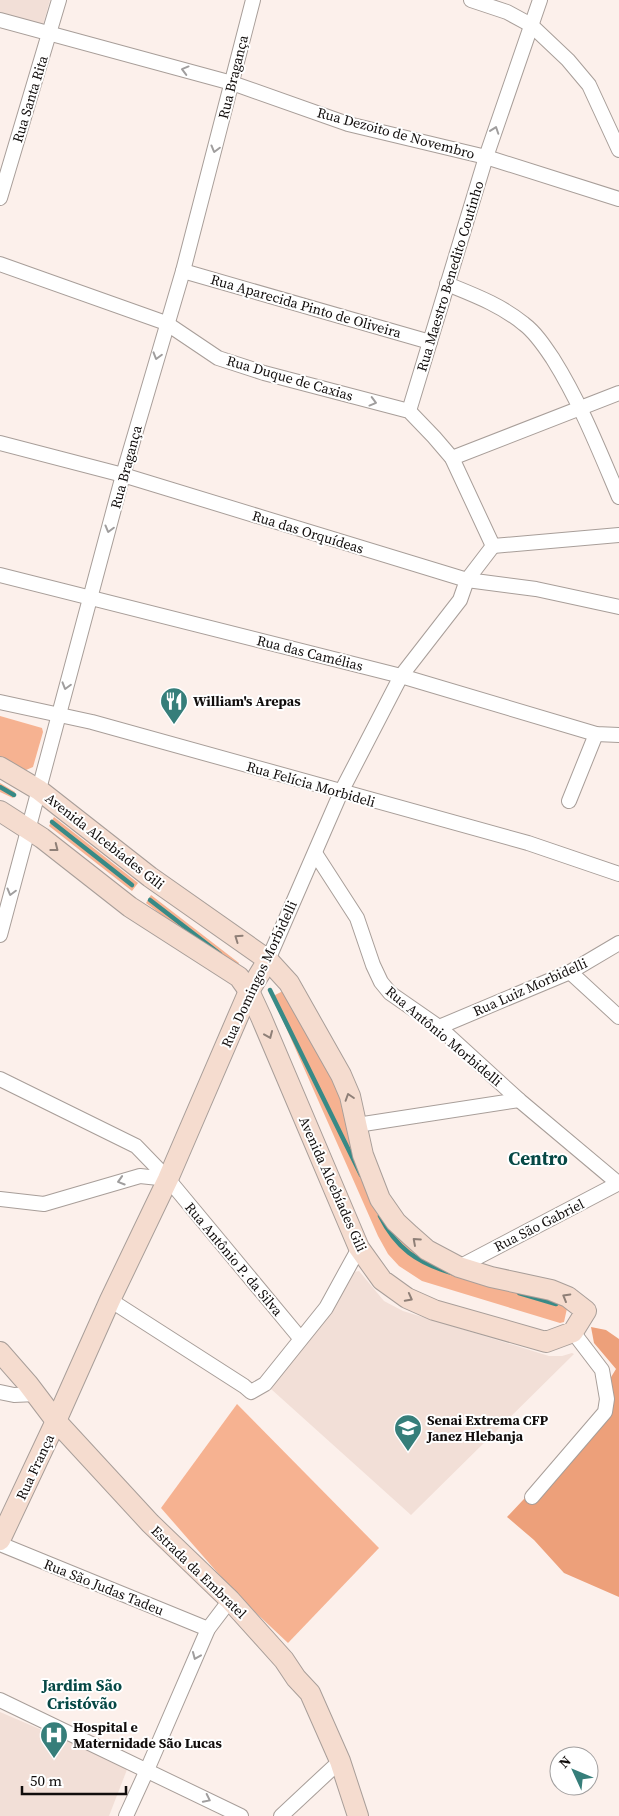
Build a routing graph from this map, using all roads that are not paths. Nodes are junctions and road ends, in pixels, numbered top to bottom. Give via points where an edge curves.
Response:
1 (59, 0) edge
2 (253, 0) edge
3 (471, 0) edge
4 (540, 0) edge
5 (0, 20) edge
6 (532, 25) junction
7 (49, 34) junction
8 (232, 83) junction
9 (619, 150) edge
10 (486, 157) junction
11 (0, 198) edge
12 (619, 199) edge
13 (0, 264) edge
14 (183, 271) junction
15 (447, 284) junction
16 (166, 323) junction
17 (430, 342) junction
18 (619, 393) edge
19 (580, 408) junction
20 (409, 411) junction
21 (0, 442) edge
22 (452, 458) junction
23 (123, 475) junction
24 (619, 497) edge
25 (619, 535) edge
26 (493, 546) junction
27 (0, 575) edge
28 (467, 580) junction
29 (91, 597) junction
30 (619, 607) edge
31 (401, 676) junction
32 (0, 702) edge
33 (58, 716) junction
34 (596, 734) junction
35 (619, 735) edge
36 (0, 767) edge
37 (38, 790) junction
38 (341, 792) junction
39 (569, 801) dead end
40 (0, 811) edge
41 (28, 828) junction
42 (315, 853) junction
43 (619, 874) edge
44 (0, 935) edge
45 (619, 943) edge
46 (268, 960) junction
47 (570, 972) junction
48 (249, 991) junction
49 (619, 1017) edge
50 (439, 1027) junction
51 (0, 1079) edge
52 (519, 1100) junction
53 (357, 1125) junction
54 (168, 1180) junction
55 (619, 1184) edge
56 (0, 1199) edge
57 (358, 1248) junction
58 (459, 1267) junction
59 (110, 1300) junction
60 (573, 1332) junction
61 (300, 1338) junction
62 (0, 1352) edge
63 (0, 1392) edge
64 (36, 1394) junction
65 (56, 1421) junction
66 (532, 1496) dead end
67 (0, 1540) edge
68 (0, 1544) edge
69 (230, 1600) junction
70 (208, 1629) junction
71 (0, 1700) edge
72 (340, 1761) junction
73 (147, 1770) junction
74 (126, 1816) edge
75 (242, 1816) edge
76 (281, 1816) edge
77 (358, 1816) edge

1 - 7 street, Rua Santa Rita
2 - 8 street, Rua Bragança
3 - 6 street via 507,12
4 - 6 street, Rua Maestro Benedito Coutinho
5 - 7 street, Rua Dezoito de Novembro
6 - 9 street via 589,85
10 -> 6 street, Rua Maestro Benedito Coutinho
8 -> 7 street, Rua Dezoito de Novembro
7 - 11 street, Rua Santa Rita
8 - 10 street, Rua Dezoito de Novembro via 348,124
8 -> 14 street, Rua Bragança
10 - 12 street, Rua Dezoito de Novembro
10 - 15 street, Rua Maestro Benedito Coutinho
13 - 16 street, Rua Duque de Caxias
14 - 16 street, Rua Bragança
14 - 17 street, Rua Aparecida Pinto de Oliveira
15 - 17 street, Rua Maestro Benedito Coutinho
15 - 19 street via 499,306 526,324 542,343
16 -> 20 street, Rua Duque de Caxias via 218,358
16 -> 23 street, Rua Bragança
17 - 20 street, Rua Maestro Benedito Coutinho
18 - 19 street
19 - 22 street
19 - 24 street
20 - 22 street
21 - 23 street, Rua das Orquídeas
22 - 26 street
23 - 28 street, Rua das Orquídeas
23 -> 29 street, Rua Bragança
25 - 26 street
26 - 28 street, Rua Domingos Morbidelli
27 - 29 street, Rua das Camélias
28 - 30 street, Rua das Orquídeas via 536,589
28 - 31 street, Rua Domingos Morbidelli via 460,600
29 - 31 street, Rua das Camélias
29 -> 33 street, Rua Bragança
31 - 34 street, Rua das Camélias
31 - 38 street, Rua Domingos Morbidelli
32 - 33 street, Rua Felícia Morbideli
33 - 37 street, Rua Bragança
33 - 38 street, Rua Felícia Morbideli via 92,722
34 - 35 street, Rua das Camélias
34 - 39 street
36 - 37 street, Avenida Alcebíades Gili
37 - 41 street, Rua Bragança
46 -> 37 street, Avenida Alcebíades Gili via 150,877
38 - 42 street, Rua Domingos Morbidelli
38 - 43 street, Rua Felícia Morbideli via 528,843
40 - 41 street, Avenida Alcebíades Gili
41 -> 44 street, Rua Bragança
41 -> 48 street, Avenida Alcebíades Gili via 130,907 239,977
42 - 46 street, Rua Domingos Morbidelli
42 - 50 street, Rua Antônio Morbidelli via 356,918 381,982 390,993
45 - 47 street, Rua Luiz Morbidelli
46 - 48 street, Rua Domingos Morbidelli
53 -> 46 street, Avenida Alcebíades Gili via 341,1075 289,983
47 - 49 street
47 - 50 street, Rua Luiz Morbidelli
48 - 54 street, Rua Domingos Morbidelli
48 -> 57 street, Avenida Alcebíades Gili
50 - 52 street, Rua Antônio Morbidelli
51 - 54 street, Rua Antônio P. da Silva via 136,1146
52 - 53 street
52 - 55 street, Rua Antônio Morbidelli
58 -> 53 street, Avenida Alcebíades Gili via 427,1250 396,1222 380,1199 363,1155
54 -> 56 street via 140,1176 44,1204
54 - 59 street, Rua Domingos Morbidelli
54 - 61 street, Rua Antônio P. da Silva
55 - 58 street, Rua São Gabriel
57 -> 60 street, Avenida Alcebíades Gili via 382,1280 407,1298 434,1310 546,1342
57 - 61 street via 326,1308
60 -> 58 street, Avenida Alcebíades Gili via 586,1311 568,1297
59 - 61 street via 251,1392 265,1384
59 - 65 street, Rua Domingos Morbidelli
60 - 66 street via 602,1370 607,1399 604,1412
62 - 64 street, Estrada da Embratel
63 - 64 street
64 - 65 street, Estrada da Embratel
65 - 67 street, Rua França
65 - 69 street, Estrada da Embratel via 150,1524
68 - 70 street, Rua São Judas Tadeu
69 - 70 street
69 - 72 street, Estrada da Embratel via 310,1693
70 -> 73 street
71 - 73 street
72 - 76 street
72 - 77 street, Estrada da Embratel
73 - 74 street
73 -> 75 street

